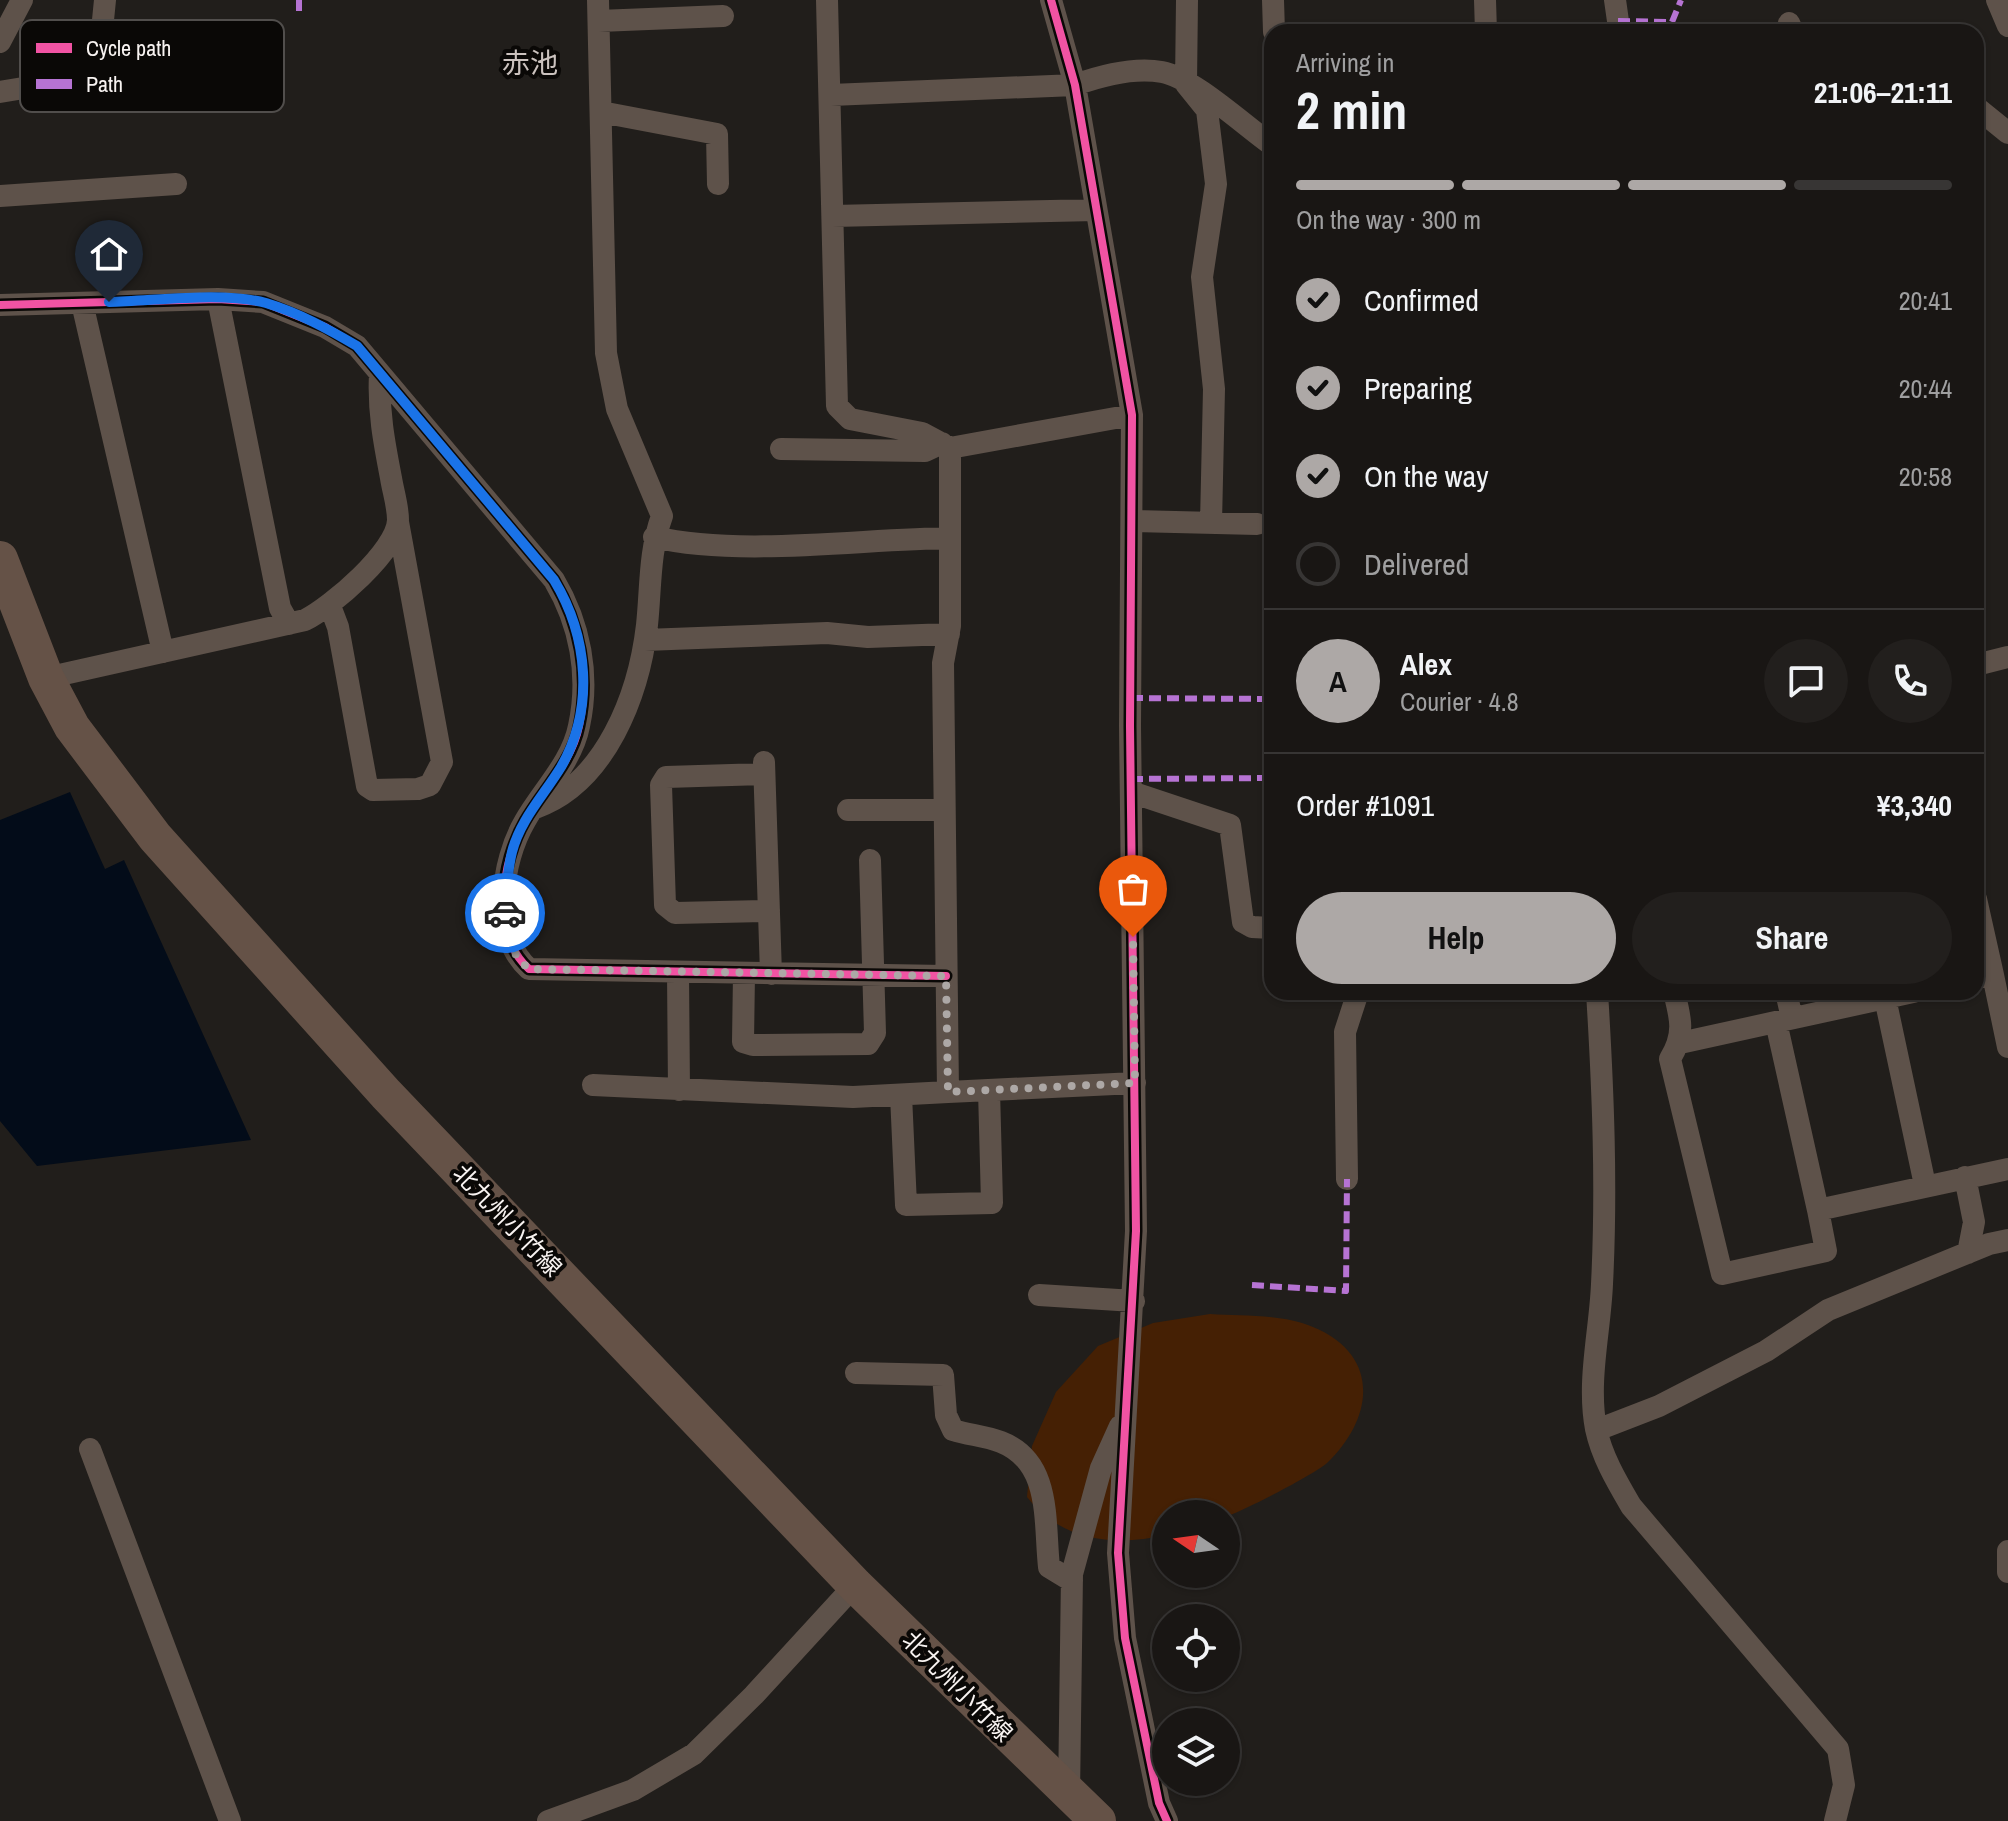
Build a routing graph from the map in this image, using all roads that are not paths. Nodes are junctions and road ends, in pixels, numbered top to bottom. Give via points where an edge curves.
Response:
1 (22, 0) edge
2 (105, 0) edge
3 (827, 0) edge
4 (1051, 0) edge
5 (1187, 0) edge
6 (1273, 0) edge
7 (1485, 0) edge
8 (1997, 0) edge
9 (598, 11) edge
10 (723, 16) dead end
11 (103, 20) edge
12 (1274, 24) edge
13 (1486, 24) edge
14 (2008, 26) edge
15 (0, 42) edge
16 (1186, 84) junction
17 (1075, 85) junction
18 (20, 89) edge
19 (0, 92) edge
20 (831, 95) junction
21 (601, 112) junction
22 (1984, 114) edge
23 (2008, 133) edge
24 (1264, 139) edge
25 (176, 184) dead end
26 (718, 184) dead end
27 (0, 196) edge
28 (1096, 210) junction
29 (833, 216) junction
30 (218, 299) junction
31 (82, 303) junction
32 (0, 305) edge
33 (380, 374) junction
34 (1132, 415) junction
35 (946, 446) junction
36 (781, 449) dead end
37 (1134, 521) junction
38 (398, 522) junction
39 (1211, 523) junction
40 (1257, 524) dead end
41 (654, 537) junction
42 (950, 538) junction
43 (0, 559) edge
44 (330, 606) junction
45 (289, 624) junction
46 (949, 634) junction
47 (645, 640) junction
48 (163, 652) junction
49 (2008, 657) edge
50 (1984, 663) edge
51 (46, 678) junction
52 (1131, 792) junction
53 (535, 808) junction
54 (848, 810) dead end
55 (944, 810) junction
56 (870, 860) dead end
57 (769, 911) junction
58 (1264, 928) edge
59 (1984, 937) edge
60 (678, 973) junction
61 (744, 974) junction
62 (771, 974) junction
63 (872, 975) junction
64 (946, 976) junction
65 (1994, 985) edge
66 (1355, 1000) edge
67 (1598, 1000) edge
68 (1676, 1000) edge
69 (1785, 1000) edge
70 (1876, 1000) edge
71 (1885, 1000) edge
72 (1784, 1020) junction
73 (1680, 1043) junction
74 (2008, 1047) edge
75 (1135, 1083) junction
76 (593, 1085) dead end
77 (679, 1090) junction
78 (989, 1090) junction
79 (948, 1092) junction
80 (901, 1095) junction
81 (2008, 1169) edge
82 (1965, 1177) junction
83 (1347, 1179) dead end
84 (1925, 1185) junction
85 (1818, 1210) junction
86 (2008, 1240) edge
87 (1968, 1253) junction
88 (1039, 1295) dead end
89 (1134, 1301) junction
90 (856, 1373) dead end
91 (1125, 1414) junction
92 (1597, 1430) junction
93 (90, 1449) dead end
94 (2008, 1551) edge
95 (2008, 1572) edge
96 (1072, 1581) junction
97 (855, 1585) junction
98 (1069, 1795) junction
99 (230, 1821) edge
100 (548, 1821) edge
101 (1098, 1821) edge
102 (1167, 1821) edge
103 (1835, 1821) edge

1 - 15 street
2 - 11 street
3 - 20 street
4 - 17 street
5 - 16 street
6 - 12 street
7 - 13 street
8 - 14 street
9 - 10 street
9 - 21 street
16 - 17 street via 1163,72 1102,75
16 - 24 street
16 - 39 street via 1207,110 1216,184 1202,277 1214,389
17 - 20 street
17 - 28 street
18 - 19 street
20 - 29 street
21 - 26 street via 717,134
21 - 41 street via 606,353 617,409 662,516
22 - 23 street
25 - 27 street
28 - 29 street
28 - 34 street
29 - 35 street via 837,406 850,419 922,433
30 - 31 street
30 - 33 street via 263,302 325,327 357,346
30 - 45 street via 280,608
31 - 32 street
31 - 48 street
33 - 38 street via 378,407
33 - 53 street via 571,607 583,658 579,729
34 - 35 street
34 - 37 street
35 - 36 street via 925,451
35 - 42 street
37 - 39 street
37 - 52 street
38 - 44 street via 373,562
38 - 44 street via 442,762 430,785 373,790 367,786
39 - 40 street
41 - 42 street via 741,545
41 - 47 street
42 - 46 street
43 - 51 main road, 北九州小竹線
44 - 45 street
45 - 48 street
46 - 47 street
46 - 55 street via 943,663
47 - 53 street via 611,741 581,780 557,800
48 - 51 street
49 - 50 street
51 - 97 main road, 北九州小竹線 via 88,750 155,837 386,1094
52 - 58 street via 1230,825 1243,922
52 - 75 street
53 - 60 street via 512,851 506,885 505,930 518,959 529,969 548,971
54 - 55 street
55 - 64 street
56 - 63 street
57 - 57 street via 764,768 666,777 661,785 665,905 675,913
57 - 62 street
59 - 65 street
60 - 61 street
60 - 77 street
61 - 62 street
61 - 63 street via 743,1042 753,1045 868,1044 875,1033
62 - 63 street
63 - 64 street
64 - 79 street
65 - 74 street
66 - 83 street via 1345,1032
67 - 92 street via 1606,1127 1602,1285 1592,1391
68 - 73 street
69 - 72 street
70 - 72 street
71 - 84 street
72 - 73 street
72 - 85 street
73 - 85 street via 1670,1059 1722,1274 1826,1251
75 - 78 street
75 - 89 street
76 - 77 street
77 - 80 street
78 - 79 street
78 - 80 street via 992,1203 906,1205
79 - 80 street
81 - 82 street
82 - 84 street
82 - 87 street via 1974,1222
84 - 85 street
86 - 87 street
87 - 92 street via 1828,1310 1766,1351 1659,1406
88 - 89 street
89 - 91 street
90 - 96 street via 943,1375 946,1415 953,1430 1001,1442 1022,1453 1037,1470 1049,1567
91 - 96 street via 1101,1468
91 - 102 street via 1118,1553 1125,1638
92 - 103 street via 1609,1467 1631,1506 1838,1749 1844,1785
93 - 99 street
94 - 95 street
96 - 98 street
97 - 98 main road, 北九州小竹線
97 - 100 street via 694,1754 633,1790
98 - 101 main road, 北九州小竹線

